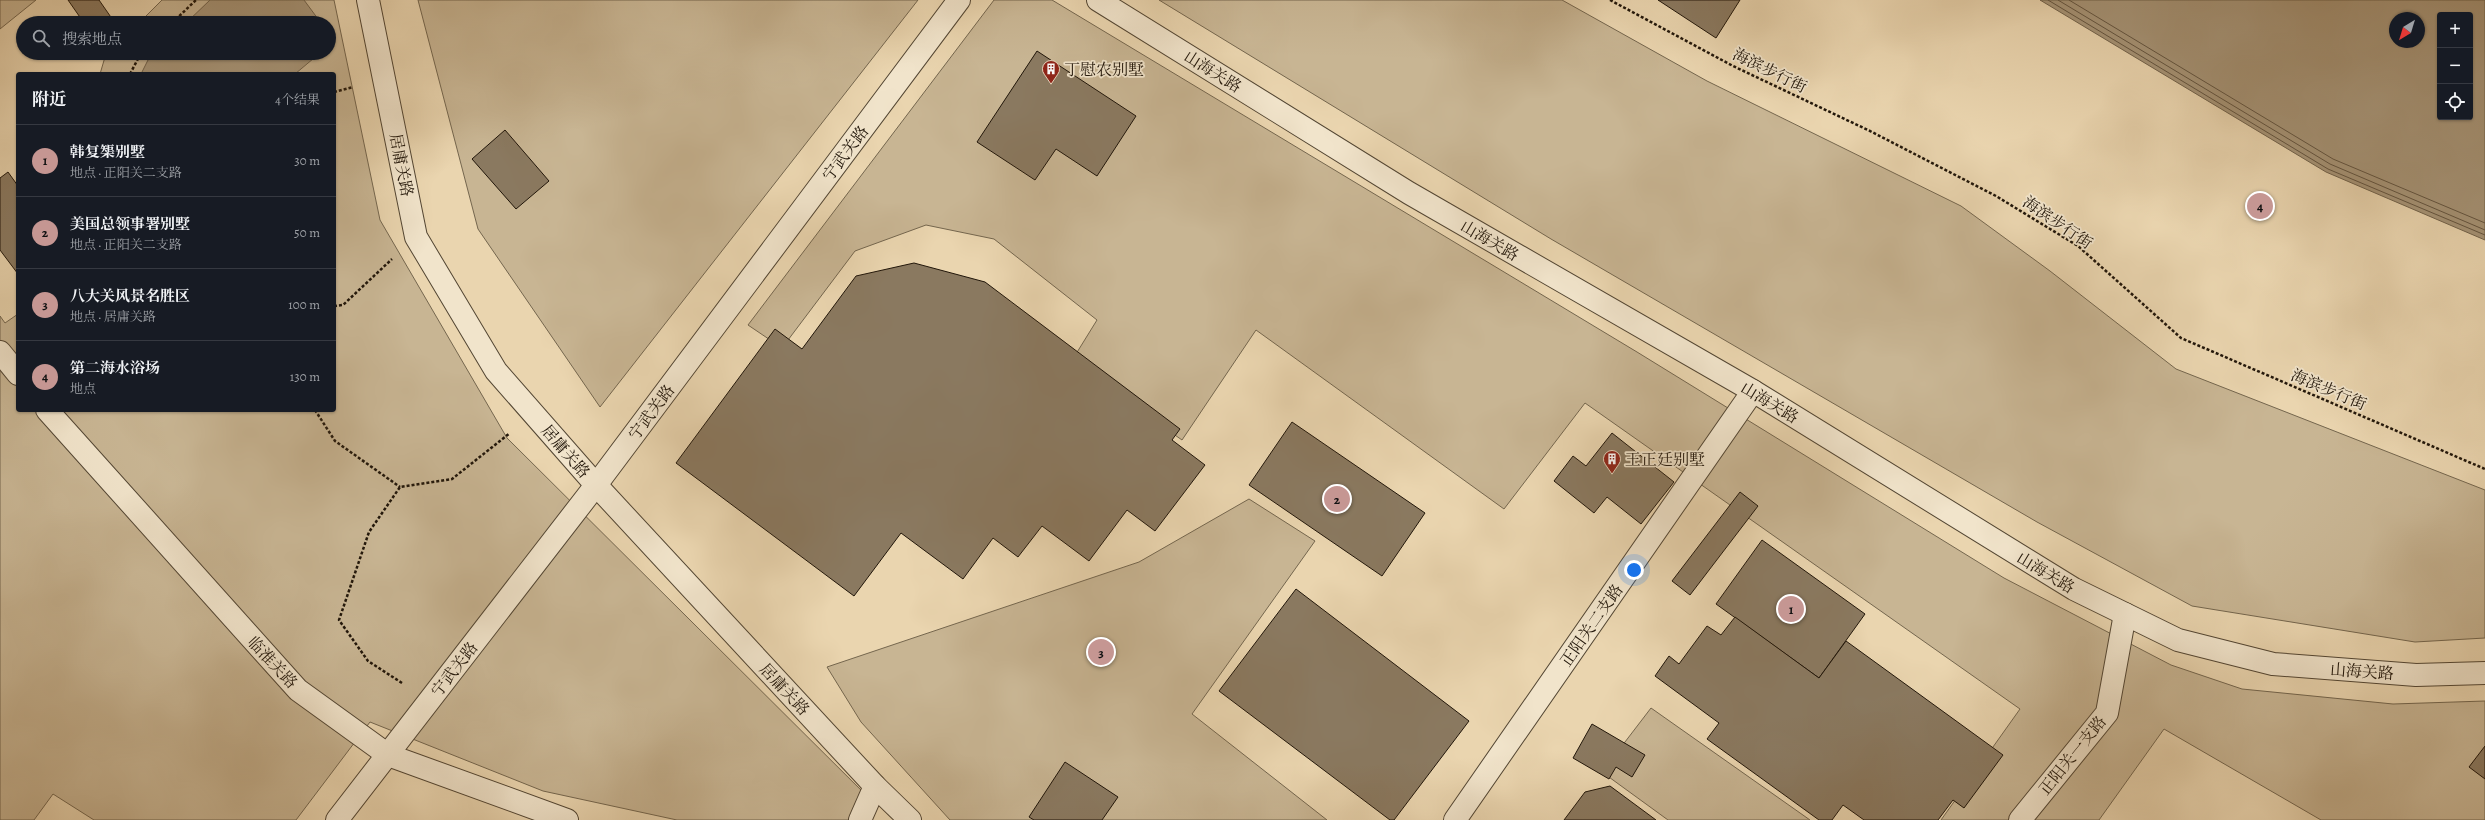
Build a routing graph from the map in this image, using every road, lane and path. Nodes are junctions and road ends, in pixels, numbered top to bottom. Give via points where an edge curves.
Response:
1 (196, 0) edge
2 (368, 0) edge
3 (959, 0) edge
4 (1098, 0) edge
5 (1610, 0) edge
6 (179, 16) edge
7 (137, 60) edge
8 (131, 72) edge
9 (416, 237) junction
10 (336, 306) edge
11 (0, 352) edge
12 (16, 372) edge
13 (1753, 391) junction
14 (49, 412) edge
15 (316, 412) edge
16 (534, 414) junction
17 (2485, 469) edge
18 (596, 485) junction
19 (400, 487) junction
20 (2125, 614) junction
21 (2485, 673) edge
22 (430, 701) junction
23 (388, 755) junction
24 (875, 786) junction
25 (337, 820) edge
26 (567, 820) edge
27 (860, 820) edge
28 (910, 820) edge
29 (1455, 820) edge
30 (2020, 820) edge

1 - 6 path
2 - 9 street, 居庸关路
3 - 18 street, 宁武关路
4 - 13 street, 山海关路 via 1409,193
5 - 17 path, 海滨步行街 via 1733,66 1870,131 1996,196 2078,246 2181,338
7 - 8 path
9 - 10 path via 342,304
9 - 16 street, 居庸关路 via 496,371
11 - 12 street
13 - 20 street, 山海关路 via 2074,590
13 - 29 street, 正阳关二支路
14 - 23 street, 临淮关路 via 298,690
15 - 19 path via 335,441
16 - 18 street, 居庸关路
16 - 19 path via 452,479
18 - 22 street, 宁武关路
18 - 24 street, 居庸关路
19 - 22 path via 369,532 339,620 368,661
20 - 21 street, 山海关路 via 2178,640 2273,664 2416,675
20 - 30 street, 正阳关一支路 via 2107,713
22 - 23 street, 宁武关路
23 - 25 street, 宁武关路
23 - 26 street, 临淮关路
24 - 27 street
24 - 28 street, 居庸关路

